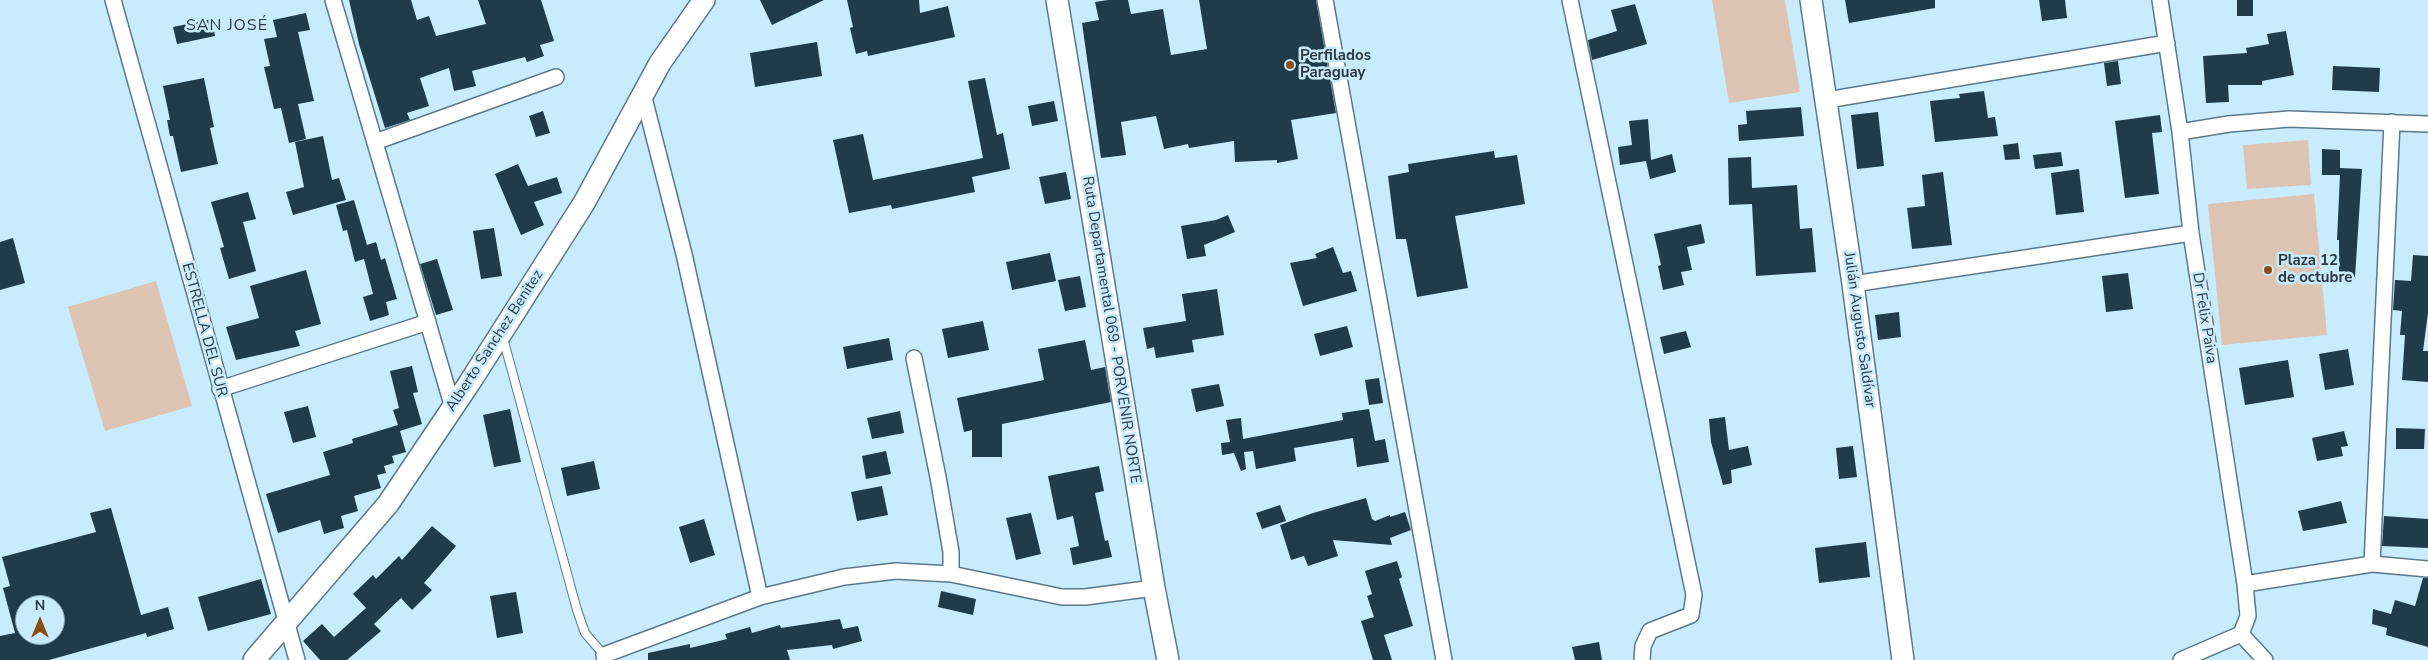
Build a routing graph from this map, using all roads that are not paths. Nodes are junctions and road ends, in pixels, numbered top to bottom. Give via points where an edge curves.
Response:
1 (113, 0) edge
2 (333, 0) edge
3 (704, 0) edge
4 (1057, 0) edge
5 (1325, 0) edge
6 (1570, 0) edge
7 (1811, 0) edge
8 (2160, 0) edge
9 (2167, 43) junction
10 (556, 77) dead end
11 (643, 94) junction
12 (1827, 100) junction
13 (2392, 122) junction
14 (2428, 124) edge
15 (2180, 132) junction
16 (375, 142) junction
17 (2191, 233) junction
18 (1854, 284) junction
19 (428, 322) junction
20 (501, 332) junction
21 (914, 358) dead end
22 (220, 390) junction
23 (453, 408) junction
24 (2372, 564) junction
25 (2428, 570) edge
26 (951, 574) junction
27 (2246, 584) junction
28 (1154, 588) junction
29 (760, 597) junction
30 (287, 623) junction
31 (2241, 634) junction
32 (604, 657) edge
33 (254, 660) edge
34 (297, 660) edge
35 (1168, 660) edge
36 (1444, 660) edge
37 (1642, 660) edge
38 (1903, 660) edge
39 (2181, 660) edge
40 (2265, 660) edge

1 - 22 street, ESTRELLA DEL SUR
2 - 16 street
3 - 11 street, Alberto Sanchez Benitez via 660,63
4 - 28 street, Ruta Departamental 069 - PORVENIR NORTE
5 - 36 street
6 - 37 street via 1694,595 1691,614 1650,630 1643,646
7 - 12 street, Julián Augusto Saldívar
8 - 9 street, Dr Felix Paiva
9 - 12 street
9 - 15 street, Dr Felix Paiva
10 - 16 street
11 - 20 street, Alberto Sanchez Benitez via 584,203
11 - 29 street via 684,254
12 - 18 street, Julián Augusto Saldívar
13 - 14 street
13 - 15 street via 2288,119
13 - 24 street
15 - 17 street, Dr Felix Paiva
16 - 19 street
17 - 18 street
17 - 27 street, Dr Felix Paiva
18 - 38 street, Julián Augusto Saldívar
19 - 22 street
19 - 23 street
20 - 23 street, Alberto Sanchez Benitez
20 - 32 lane via 577,610 585,633
21 - 26 street via 942,496 951,552
22 - 30 street, ESTRELLA DEL SUR
23 - 30 street, Alberto Sanchez Benitez via 388,504
24 - 25 street
24 - 27 street
26 - 28 street via 1062,597
26 - 29 street via 896,571 844,578
27 - 31 street, Dr Felix Paiva via 2248,616
28 - 35 street, Ruta Departamental 069 - PORVENIR NORTE
29 - 32 street
30 - 33 street, Alberto Sanchez Benitez
30 - 34 street, ESTRELLA DEL SUR
31 - 39 street
31 - 40 street

